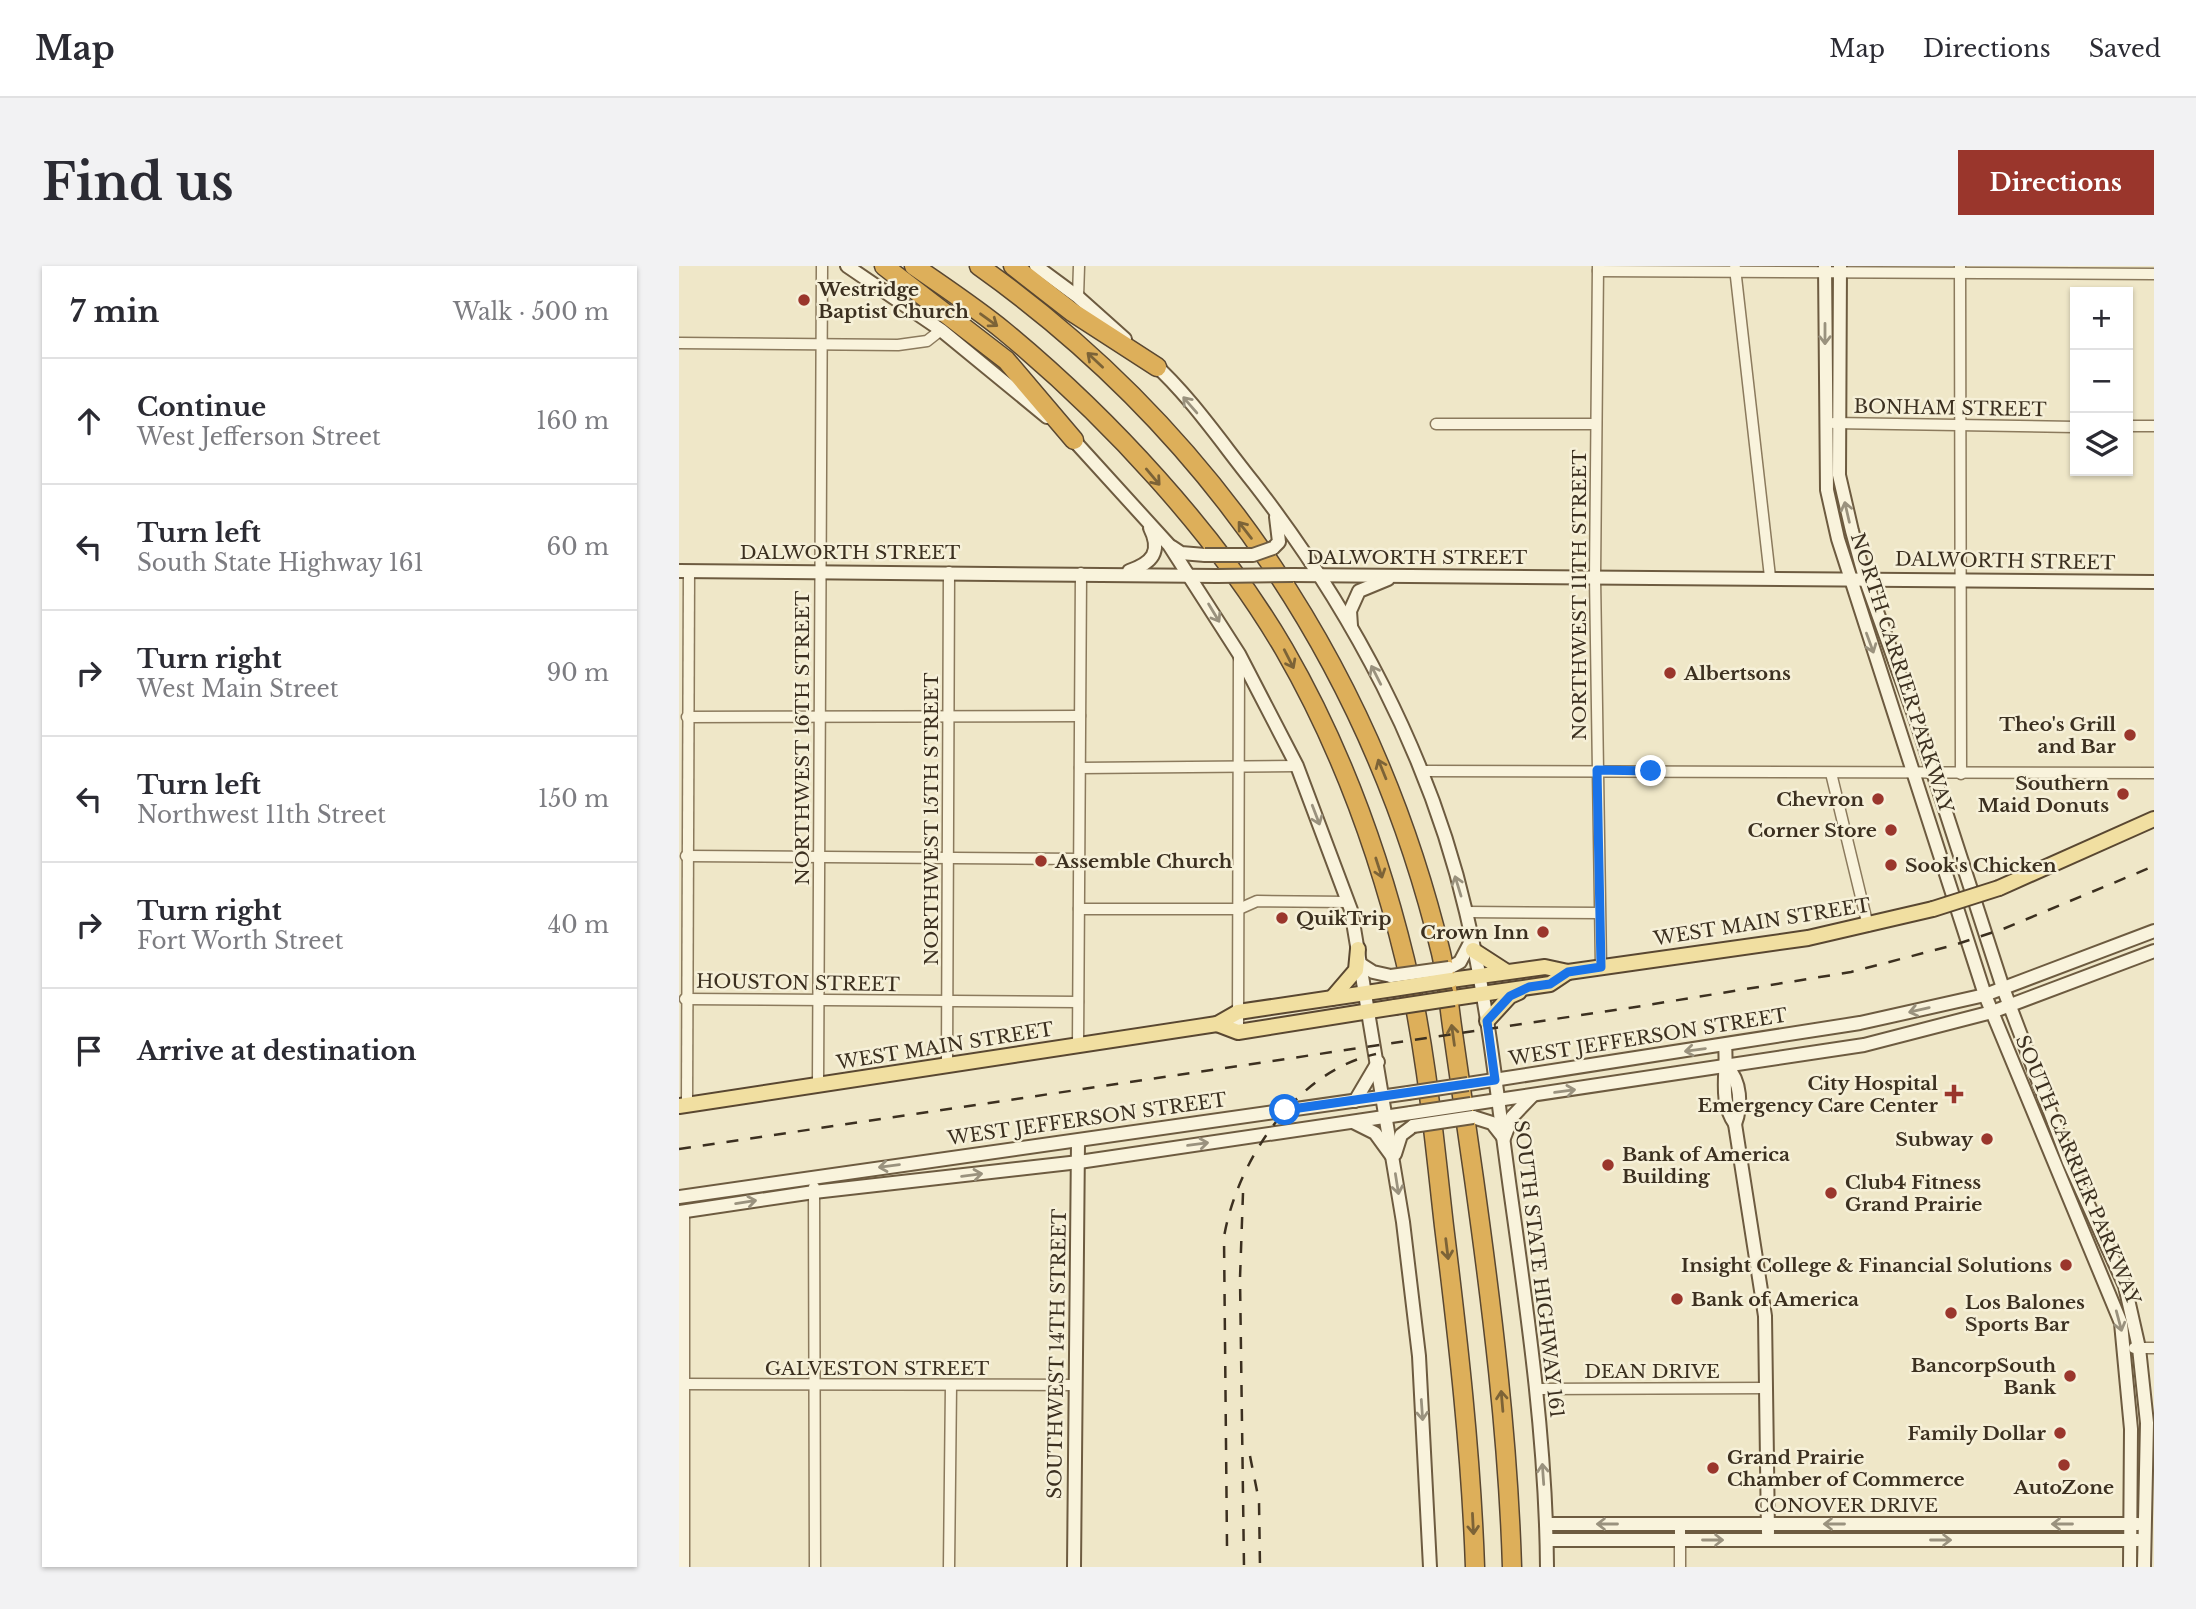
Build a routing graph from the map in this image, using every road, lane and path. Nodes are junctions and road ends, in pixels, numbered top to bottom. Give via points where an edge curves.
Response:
1 (822, 266) edge
2 (847, 266) edge
3 (884, 266) edge
4 (914, 266) edge
5 (979, 266) edge
6 (1013, 266) edge
7 (1036, 266) edge
8 (1079, 266) edge
9 (1598, 269) edge
10 (1735, 269) edge
11 (1825, 269) edge
12 (1840, 269) edge
13 (1961, 270) edge
14 (2154, 274) edge
15 (1078, 297) junction
16 (941, 330) junction
17 (679, 343) edge
18 (823, 345) junction
19 (1157, 367) junction
20 (1825, 423) junction
21 (1436, 424) dead end
22 (1596, 424) junction
23 (1840, 424) junction
24 (1961, 426) junction
25 (2133, 426) edge
26 (2154, 426) edge
27 (2070, 427) edge
28 (1074, 440) junction
29 (1274, 510) junction
30 (1147, 522) junction
31 (1169, 545) junction
32 (684, 571) edge
33 (820, 572) junction
34 (949, 572) junction
35 (1081, 573) junction
36 (1121, 573) junction
37 (1190, 574) junction
38 (1321, 575) junction
39 (1399, 576) junction
40 (1595, 578) junction
41 (1770, 578) junction
42 (1848, 578) junction
43 (1865, 578) junction
44 (1960, 579) junction
45 (2154, 582) edge
46 (1351, 626) junction
47 (1239, 654) junction
48 (949, 716) junction
49 (1080, 716) junction
50 (687, 717) junction
51 (819, 717) junction
52 (683, 760) edge
53 (1297, 766) junction
54 (1080, 768) junction
55 (1240, 768) junction
56 (1597, 770) junction
57 (1422, 771) junction
58 (1831, 773) junction
59 (1916, 773) junction
60 (1933, 773) junction
61 (2154, 773) edge
62 (1961, 774) junction
63 (2154, 819) edge
64 (686, 856) junction
65 (818, 857) junction
66 (948, 858) junction
67 (1079, 859) junction
68 (1348, 902) junction
69 (1079, 909) junction
70 (1239, 909) junction
71 (1467, 912) junction
72 (1599, 913) junction
73 (1978, 914) joint
74 (1961, 920) joint
75 (1868, 926) junction
76 (2154, 931) edge
77 (682, 944) edge
78 (1472, 945) junction
79 (1359, 949) junction
80 (2154, 951) edge
81 (1361, 965) junction
82 (1601, 967) junction
83 (1508, 972) junction
84 (1568, 972) junction
85 (1450, 974) junction
86 (1479, 976) junction
87 (1392, 982) junction
88 (1529, 987) junction
89 (2003, 988) junction
90 (1366, 993) junction
91 (1482, 994) junction
92 (1985, 995) junction
93 (1331, 998) junction
94 (685, 999) junction
95 (818, 1001) junction
96 (948, 1002) junction
97 (1078, 1002) junction
98 (2010, 1006) junction
99 (1369, 1011) junction
100 (1238, 1012) junction
101 (1992, 1012) junction
102 (1487, 1021) junction
103 (1217, 1024) junction
104 (1238, 1032) junction
105 (1078, 1045) junction
106 (1725, 1046) junction
107 (1378, 1061) junction
108 (947, 1065) junction
109 (1727, 1067) junction
110 (1495, 1080) junction
111 (818, 1085) junction
112 (1533, 1095) junction
113 (1384, 1097) junction
114 (1355, 1101) junction
115 (1498, 1101) junction
116 (683, 1105) edge
117 (1472, 1111) junction
118 (1387, 1116) junction
119 (1412, 1120) junction
120 (1350, 1121) junction
121 (1503, 1139) junction
122 (1078, 1142) junction
123 (1393, 1158) junction
124 (1079, 1162) junction
125 (814, 1176) junction
126 (814, 1192) junction
127 (679, 1197) edge
128 (682, 1212) edge
129 (2124, 1348) junction
130 (2139, 1348) junction
131 (2154, 1348) edge
132 (681, 1384) edge
133 (951, 1385) junction
134 (1076, 1385) junction
135 (815, 1386) junction
136 (1766, 1388) junction
137 (1538, 1390) junction
138 (1546, 1524) junction
139 (1680, 1524) junction
140 (1767, 1524) junction
141 (2130, 1524) junction
142 (2145, 1524) junction
143 (1547, 1540) junction
144 (1680, 1540) junction
145 (1768, 1540) junction
146 (2130, 1541) junction
147 (2145, 1541) junction
148 (684, 1567) edge
149 (815, 1567) edge
150 (950, 1567) edge
151 (1074, 1567) edge
152 (1430, 1567) edge
153 (1475, 1567) edge
154 (1512, 1567) edge
155 (1547, 1567) edge
156 (1681, 1567) edge
157 (2130, 1567) edge
158 (2144, 1567) edge

1 - 18 street, NORTHWEST 16TH STREET
2 - 16 main road
3 - 28 highway via 1006,360
4 -> 153 highway via 1054,374 1102,418 1165,491 1245,589 1285,650 1347,781 1390,902 1422,1053 1464,1394
154 -> 5 highway via 1495,1335 1442,958 1382,768 1327,652 1289,589 1194,464 1106,371 1016,292
6 - 19 highway via 1072,312
7 - 15 main road, SOUTH STATE HIGHWAY 161
8 - 15 street
9 - 10 street
9 - 22 street, NORTHWEST 11TH STREET
10 - 11 street
10 - 41 street
11 - 12 street
11 -> 20 main road, NORTH CARRIER PARKWAY
12 - 13 street
12 - 23 main road, NORTH CARRIER PARKWAY
13 - 14 street
13 - 24 street
15 - 19 main road, SOUTH STATE HIGHWAY 161
16 - 18 street via 927,341
16 - 28 main road
17 - 18 street
18 - 33 street, NORTHWEST 16TH STREET
29 -> 19 main road, SOUTH STATE HIGHWAY 161
20 - 23 street, BONHAM STREET
20 - 42 main road, NORTH CARRIER PARKWAY via 1826,490
21 - 22 street
22 - 40 street, NORTHWEST 11TH STREET
23 - 24 street, BONHAM STREET
43 -> 23 main road, NORTH CARRIER PARKWAY via 1839,475
24 - 27 street, BONHAM STREET
24 - 44 street
25 - 26 street
28 - 30 main road
29 - 31 main road, bridge via 1279,542 1253,555 1181,553
29 - 38 main road, SOUTH STATE HIGHWAY 161
30 - 31 main road
30 - 36 main road via 1154,536 1153,558
31 - 37 main road
32 - 33 main road, DALWORTH STREET
32 - 50 street
33 - 34 main road, DALWORTH STREET
33 - 51 street, NORTHWEST 16TH STREET
34 - 35 main road, DALWORTH STREET
34 - 48 street, NORTHWEST 15TH STREET
35 - 36 main road, DALWORTH STREET
35 - 49 street
36 - 37 main road, DALWORTH STREET
37 - 38 main road, DALWORTH STREET, bridge
37 -> 47 main road
38 - 39 main road, DALWORTH STREET
38 - 46 main road, SOUTH STATE HIGHWAY 161
39 - 40 main road, DALWORTH STREET
39 - 46 main road via 1359,591 1350,611
40 - 41 main road, DALWORTH STREET
40 - 56 street, NORTHWEST 11TH STREET
41 - 42 main road, DALWORTH STREET
42 - 43 main road, DALWORTH STREET
42 -> 59 main road, NORTH CARRIER PARKWAY
43 - 44 main road, DALWORTH STREET
43 - 60 main road, NORTH CARRIER PARKWAY
44 - 45 main road, DALWORTH STREET
44 - 62 street
57 -> 46 main road, SOUTH STATE HIGHWAY 161
47 - 53 main road
47 - 55 street
48 - 49 street
48 - 51 street
48 - 66 street, NORTHWEST 15TH STREET
49 - 54 street
50 - 51 street
50 - 52 street
51 - 65 street, NORTHWEST 16TH STREET
52 - 64 street
53 - 55 street
53 -> 68 main road
54 - 55 street
54 - 67 street
55 - 70 street
56 - 57 street
56 - 58 street
56 - 72 street, NORTHWEST 11TH STREET
71 -> 57 main road, SOUTH STATE HIGHWAY 161
58 - 59 street
58 - 75 street
59 - 60 street
59 - 74 main road, NORTH CARRIER PARKWAY
60 - 62 street
60 - 73 main road, NORTH CARRIER PARKWAY
61 - 62 street
63 - 75 main road, WEST MAIN STREET, bridge via 1999,888
64 - 65 street
64 - 77 street
65 - 66 street
65 - 95 street, NORTHWEST 16TH STREET
66 - 67 street
66 - 96 street, NORTHWEST 15TH STREET
67 - 69 street
68 - 70 street via 1257,901
68 - 79 main road
69 - 70 street
69 - 97 street
70 - 100 street
71 - 72 street
71 - 78 main road, SOUTH STATE HIGHWAY 161
72 - 82 street, NORTHWEST 11TH STREET
73 - 89 main road, SOUTH CARRIER PARKWAY
74 - 92 main road, SOUTH CARRIER PARKWAY
75 - 82 main road, WEST MAIN STREET
76 - 89 main road, WEST JEFFERSON STREET
77 - 94 street
78 - 83 main road
78 - 85 main road
78 - 86 main road, SOUTH STATE HIGHWAY 161
79 - 81 main road
79 - 93 main road via 1356,970
80 - 98 main road, WEST JEFFERSON STREET
81 - 87 main road
81 - 90 main road
82 - 84 main road, WEST MAIN STREET
83 - 84 main road, WEST MAIN STREET via 1545,967
83 - 86 main road, WEST MAIN STREET
84 - 88 main road, WEST MAIN STREET via 1550,984
85 - 86 main road, WEST MAIN STREET
85 - 87 main road, WEST MAIN STREET, bridge
86 - 91 main road, SOUTH STATE HIGHWAY 161
87 - 90 main road, WEST MAIN STREET
88 - 91 main road, WEST MAIN STREET
88 - 102 main road via 1510,996
89 - 92 main road, WEST JEFFERSON STREET
89 - 98 main road, SOUTH CARRIER PARKWAY
90 - 93 main road, WEST MAIN STREET
90 - 99 main road
91 - 99 main road, WEST MAIN STREET, bridge
91 - 102 main road, SOUTH STATE HIGHWAY 161
92 - 101 main road, SOUTH CARRIER PARKWAY
92 -> 106 main road, WEST JEFFERSON STREET
93 - 100 main road, WEST MAIN STREET
94 - 95 street, HOUSTON STREET
94 - 116 street
95 - 96 street, HOUSTON STREET
95 - 111 street, NORTHWEST 16TH STREET
96 - 97 street, HOUSTON STREET
96 - 108 street, NORTHWEST 15TH STREET
97 - 105 street
98 - 101 main road, WEST JEFFERSON STREET
98 - 130 main road, SOUTH CARRIER PARKWAY via 2069,1162 2125,1286
99 - 104 main road, WEST MAIN STREET
99 - 107 main road
100 - 103 main road, WEST MAIN STREET
100 - 104 street
101 - 109 main road, WEST JEFFERSON STREET via 1864,1045
101 -> 129 main road, SOUTH CARRIER PARKWAY via 2103,1275 2121,1323
102 - 110 main road, SOUTH STATE HIGHWAY 161
103 - 104 main road, WEST MAIN STREET
103 - 105 main road, WEST MAIN STREET
105 - 108 main road, WEST MAIN STREET
106 - 109 main road
106 -> 110 main road, WEST JEFFERSON STREET
107 - 113 main road
107 - 114 main road
108 - 111 main road, WEST MAIN STREET
112 -> 109 main road, WEST JEFFERSON STREET
109 - 136 main road via 1736,1077 1739,1113 1735,1124 1765,1316
110 - 113 main road, WEST JEFFERSON STREET, bridge
110 - 115 main road, SOUTH STATE HIGHWAY 161
111 - 116 main road, WEST MAIN STREET
112 - 115 main road, WEST JEFFERSON STREET
112 - 121 main road via 1513,1117
113 - 114 main road, WEST JEFFERSON STREET
113 - 118 main road
114 - 122 main road, WEST JEFFERSON STREET
115 - 117 main road, WEST JEFFERSON STREET
115 - 121 main road, SOUTH STATE HIGHWAY 161
117 - 119 main road, WEST JEFFERSON STREET, bridge
117 - 121 main road via 1492,1123
118 - 119 main road, WEST JEFFERSON STREET
118 - 120 main road, WEST JEFFERSON STREET
118 - 123 main road
119 - 123 main road
120 - 123 main road via 1375,1133
124 -> 120 main road, WEST JEFFERSON STREET
121 - 137 main road, SOUTH STATE HIGHWAY 161
122 - 124 main road, SOUTHWEST 14TH STREET
122 -> 125 main road, WEST JEFFERSON STREET
123 -> 152 main road via 1419,1356
126 -> 124 main road, WEST JEFFERSON STREET
124 - 134 main road, SOUTHWEST 14TH STREET
125 - 126 street
125 - 127 main road, WEST JEFFERSON STREET
128 -> 126 main road, WEST JEFFERSON STREET
126 - 135 street
128 - 132 street
129 - 130 street
129 - 141 main road, SOUTH CARRIER PARKWAY via 2131,1429
130 - 131 street
130 - 142 main road, SOUTH CARRIER PARKWAY via 2147,1423
132 - 135 street, GALVESTON STREET
132 - 148 street
133 - 134 street, GALVESTON STREET
133 - 135 street, GALVESTON STREET
133 - 150 street
134 - 151 main road, SOUTHWEST 14TH STREET
135 - 149 street
136 - 137 street, DEAN DRIVE
136 - 140 main road
138 -> 137 main road, SOUTH STATE HIGHWAY 161
139 -> 138 main road, CONOVER DRIVE
138 - 143 main road, SOUTH STATE HIGHWAY 161
139 - 140 main road, CONOVER DRIVE
139 - 144 street
141 -> 140 main road, CONOVER DRIVE
140 - 145 main road
141 - 142 main road, CONOVER DRIVE
141 - 146 main road, SOUTH CARRIER PARKWAY
142 - 147 main road, SOUTH CARRIER PARKWAY
143 - 144 main road, CONOVER DRIVE
143 - 155 main road, SOUTH STATE HIGHWAY 161
144 -> 145 main road, CONOVER DRIVE
144 - 156 street
145 -> 146 main road, CONOVER DRIVE
146 - 147 main road, CONOVER DRIVE
146 - 157 main road, SOUTH CARRIER PARKWAY
147 - 158 main road, SOUTH CARRIER PARKWAY

